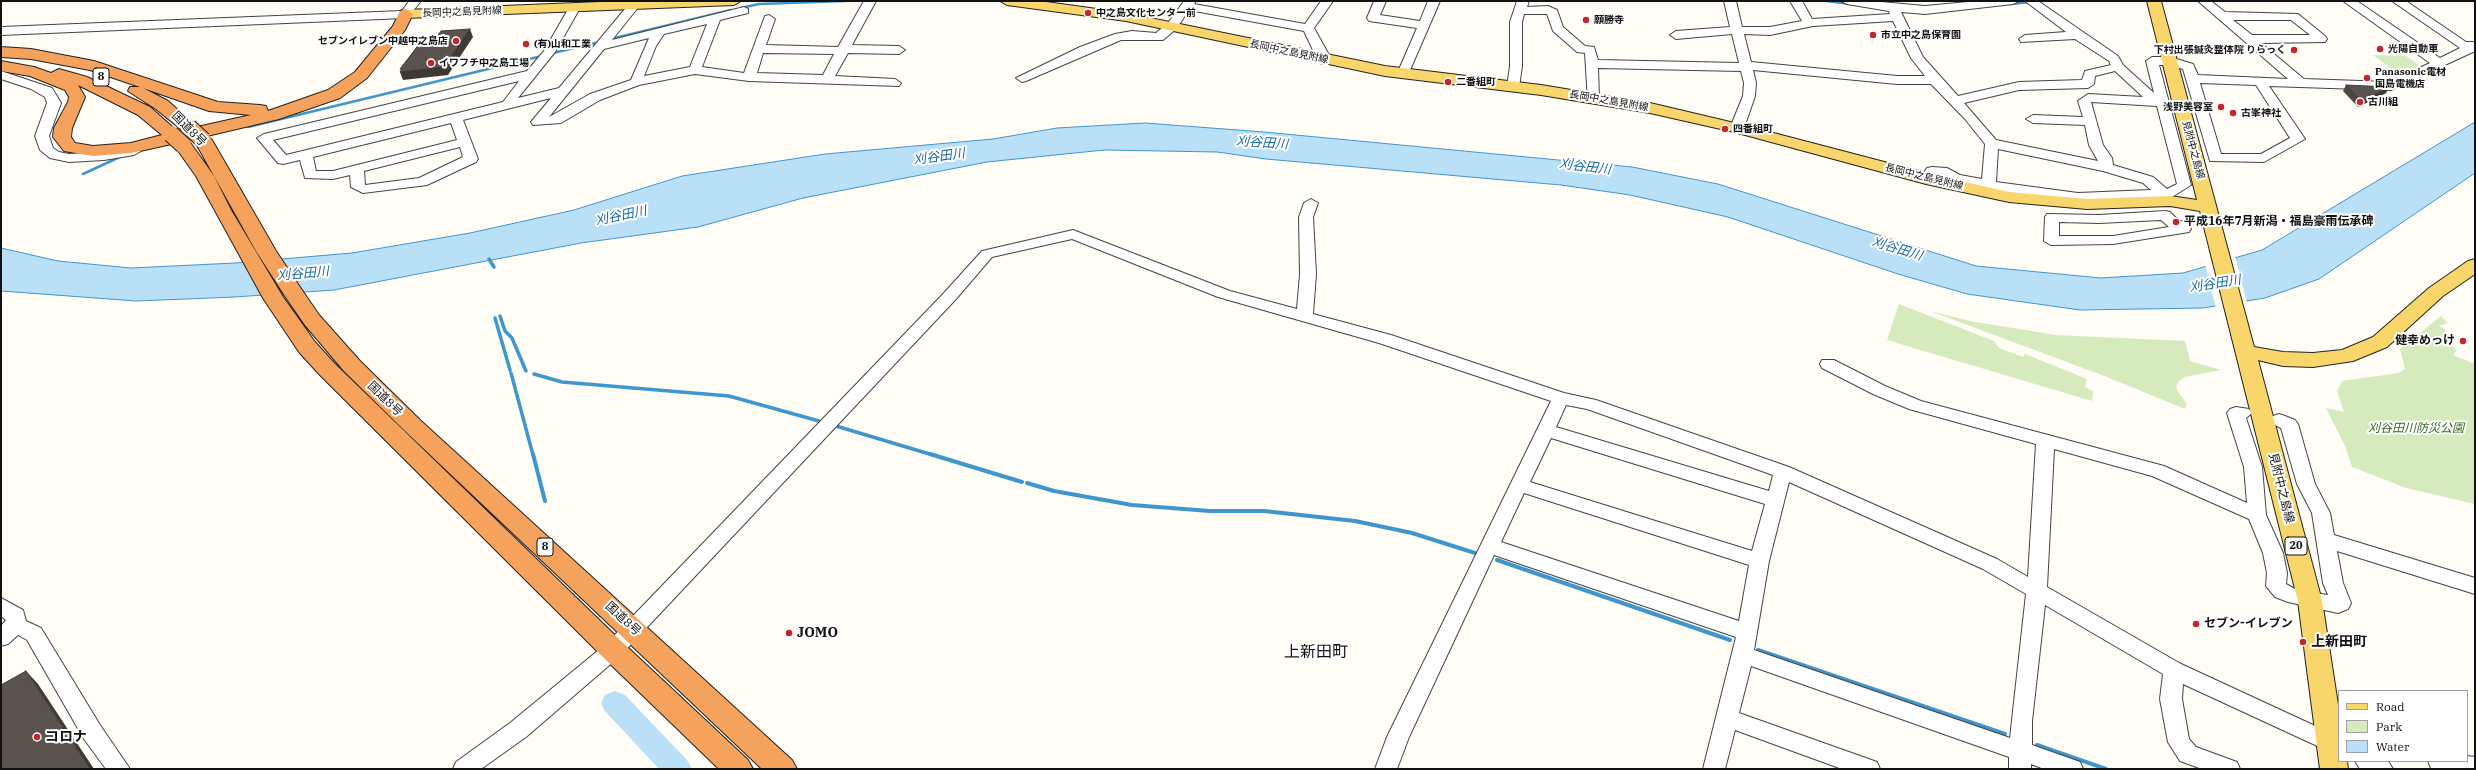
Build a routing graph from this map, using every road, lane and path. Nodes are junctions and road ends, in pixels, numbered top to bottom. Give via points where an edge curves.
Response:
1 (415, 1) edge
2 (870, 1) edge
3 (1007, 1) edge
4 (1327, 1) edge
5 (1380, 1) edge
6 (1434, 1) edge
7 (1730, 1) edge
8 (1796, 1) edge
9 (1847, 1) edge
10 (2013, 1) edge
11 (2031, 1) edge
12 (2154, 1) edge
13 (2204, 1) edge
14 (2349, 1) edge
15 (2398, 1) edge
16 (706, 2) edge
17 (1188, 4) edge
18 (634, 5) junction
19 (739, 6) edge
20 (1522, 6) edge
21 (574, 8) junction
22 (1894, 13) junction
23 (405, 14) junction
24 (2222, 16) junction
25 (715, 18) junction
26 (768, 20) dead end
27 (1809, 23) junction
28 (1424, 25) junction
29 (1172, 26) junction
30 (1308, 28) junction
31 (1738, 30) junction
32 (1, 31) edge
33 (659, 32) junction
34 (1676, 35) dead end
35 (2080, 35) junction
36 (2025, 39) dead end
37 (2249, 39) junction
38 (601, 46) junction
39 (2473, 47) edge
40 (759, 49) junction
41 (843, 50) junction
42 (899, 50) dead end
43 (1, 52) edge
44 (1, 60) edge
45 (1323, 60) junction
46 (2170, 61) junction
47 (2439, 63) junction
48 (1591, 64) junction
49 (1, 66) edge
50 (1744, 66) junction
51 (2118, 67) junction
52 (695, 70) junction
53 (531, 74) junction
54 (1404, 74) junction
55 (1, 75) edge
56 (750, 77) junction
57 (1022, 78) dead end
58 (827, 79) junction
59 (2192, 79) junction
60 (1934, 80) junction
61 (636, 82) junction
62 (2260, 82) junction
63 (895, 83) dead end
64 (2301, 83) junction
65 (1513, 87) junction
66 (563, 91) junction
67 (1593, 98) junction
68 (1954, 101) junction
69 (510, 103) junction
70 (2160, 103) junction
71 (456, 118) junction
72 (2033, 119) dead end
73 (2091, 121) junction
74 (236, 124) junction
75 (1737, 128) junction
76 (465, 142) junction
77 (1991, 143) junction
78 (306, 154) junction
79 (2106, 167) junction
80 (356, 169) junction
81 (1927, 178) junction
82 (1989, 186) junction
83 (2164, 194) junction
84 (1311, 203) dead end
85 (2209, 214) junction
86 (2051, 241) joint
87 (2475, 265) edge
88 (1305, 315) junction
89 (301, 321) junction
90 (2241, 341) junction
91 (1828, 364) dead end
92 (1561, 398) junction
93 (2243, 413) dead end
94 (2279, 420) dead end
95 (1545, 430) junction
96 (2045, 440) junction
97 (1783, 472) junction
98 (1519, 485) junction
99 (1775, 500) junction
100 (2257, 515) junction
101 (2327, 540) junction
102 (1489, 546) junction
103 (1759, 561) junction
104 (2475, 586) edge
105 (2036, 589) junction
106 (2310, 601) junction
107 (1, 606) edge
108 (634, 629) junction
109 (8, 631) edge
110 (1746, 632) junction
111 (613, 650) junction
112 (1743, 655) junction
113 (2174, 670) junction
114 (1727, 718) junction
115 (2336, 751) edge
116 (2021, 760) edge
117 (2368, 762) edge
118 (2445, 762) edge
119 (2475, 767) edge
120 (119, 769) edge
121 (464, 769) edge
122 (738, 769) edge
123 (782, 769) edge
124 (1386, 769) edge
125 (1714, 769) edge
126 (1870, 769) edge
127 (2072, 769) edge
128 (2229, 769) edge
129 (2382, 769) edge

1 - 23 street
2 - 41 street
3 - 29 main road, 長岡中之島見附線 via 1100,12
4 - 30 street
5 - 28 street via 1373,18
6 - 28 street
7 - 31 street
8 - 27 street
9 - 22 street
10 - 22 street
11 - 35 street
12 - 46 main road, 見附中之島線 / 20
13 - 24 street
14 - 47 street
15 - 39 street via 2462,45
16 - 18 main road, 長岡中之島見附線
16 - 19 main road, 長岡中之島見附線
17 - 29 street
17 - 30 street
18 - 21 main road, 長岡中之島見附線
18 - 38 street
19 - 25 street
20 - 48 street via 1553,12 1557,28 1581,49 1590,48
20 - 65 street via 1516,22 1516,66
21 - 23 main road, 長岡中之島見附線
21 - 53 street via 549,52
22 - 27 street
22 - 60 street via 1917,58
23 - 32 street
23 - 43 highway via 356,73 343,84 301,102 256,110 215,107 94,66 31,54
23 - 74 highway via 400,27 372,62 342,90 302,107
24 - 37 street
24 - 37 street via 2294,16 2321,39
25 - 33 street
25 - 52 street
26 - 40 street
27 - 31 street via 1770,31
28 - 54 street
29 - 45 main road, 長岡中之島見附線
29 - 57 street via 1156,38 1132,35 1102,43
30 - 45 street
31 - 34 street
31 - 50 street
33 - 38 street
33 - 61 street via 650,46
35 - 36 street
35 - 51 street via 2114,59
37 - 64 street
38 - 66 street
39 - 47 street
40 - 41 street
40 - 56 street
41 - 42 street
41 - 58 street
43 - 89 highway, 国道8号 / 8, bridge via 51,62 123,85 162,105 189,127 203,140 244,211
44 - 89 highway, 国道8号 / 8 via 81,80 144,112 177,140 205,176 222,210
45 - 54 main road, 長岡中之島見附線
46 - 59 street via 2189,67
46 - 70 street via 2152,61
46 - 85 main road, 見附中之島線 / 20
47 - 64 street via 2391,86
48 - 50 street
48 - 67 street
49 - 74 highway via 34,72 71,87 76,102 63,128 62,137 65,143 80,150 114,150 148,145
50 - 60 street via 1897,80
50 - 75 street via 1750,83 1749,96
51 - 68 street via 2089,74 2088,84 2019,86
51 - 70 street
52 - 56 street
52 - 61 street
53 - 69 street
53 - 78 street via 264,138 283,160
54 - 65 main road, 長岡中之島見附線
55 - 74 street via 47,91 54,103 42,136 43,143 47,150 55,155 69,158 132,151 221,130
56 - 58 street
58 - 63 street
59 - 62 street
59 - 62 street via 2215,158 2228,159 2264,158 2298,139
60 - 68 street
61 - 66 street via 594,97 556,120 538,122
62 - 64 street
65 - 67 main road, 長岡中之島見附線
66 - 69 street
67 - 75 main road, 長岡中之島見附線
68 - 77 street via 1970,116
69 - 71 street
70 - 73 street via 2088,98 2084,101
70 - 83 street via 2184,185 2172,193
71 - 76 street
71 - 78 street
72 - 73 street
73 - 79 street via 2096,145 2105,158
75 - 81 main road, 長岡中之島見附線
76 - 80 street
76 - 80 street via 471,159 422,182 363,188 358,187
77 - 79 street
77 - 82 street via 1993,148
78 - 80 street via 310,175 333,176
79 - 83 street via 2148,180
81 - 82 street via 1932,171 1942,172
81 - 85 main road, 長岡中之島見附線 via 2009,197 2112,204 2170,201
82 - 83 street via 2078,197
84 - 88 street via 1306,217 1308,274
85 - 90 main road, 20
86 - 86 street via 2052,217 2099,219 2165,215 2175,225 2182,225 2184,229 2113,240
87 - 90 main road via 2436,292 2380,342 2346,356 2296,360
88 - 92 street
88 - 108 street via 1276,310 1224,294 1073,234 987,254
89 - 108 highway, 国道8号 / 8
89 - 111 highway, 国道8号 / 8 via 307,347 349,393
90 - 106 main road, 見附中之島線 / 20
91 - 96 street via 1915,405
92 - 95 street
92 - 97 street via 1590,404
93 - 100 street via 2236,413 2254,467
94 - 101 street via 2289,424 2306,484 2320,513
95 - 98 street
95 - 99 street
96 - 100 street via 2158,471
96 - 105 street
97 - 99 street
97 - 105 street via 1984,561
98 - 102 street
98 - 103 street
99 - 103 street
100 - 106 street via 2273,553 2277,573 2276,586 2282,592
101 - 104 street via 2395,564
101 - 106 street via 2333,583 2341,603
102 - 110 street
102 - 124 street via 1398,737
103 - 110 street
105 - 113 street
105 - 116 street via 2021,721
106 - 115 main road, 見附中之島線 / 20
107 - 109 street via 16,616
108 - 111 street
108 - 123 highway, 国道8号 / 8
109 - 120 street via 34,634 92,732
110 - 112 street
111 - 121 street via 523,726
111 - 122 highway, 国道8号 / 8
112 - 114 street
112 - 116 street
113 - 115 street
113 - 128 street via 2171,699 2180,742 2188,754
114 - 125 street
114 - 126 street
116 - 127 street
117 - 129 street
118 - 119 street

